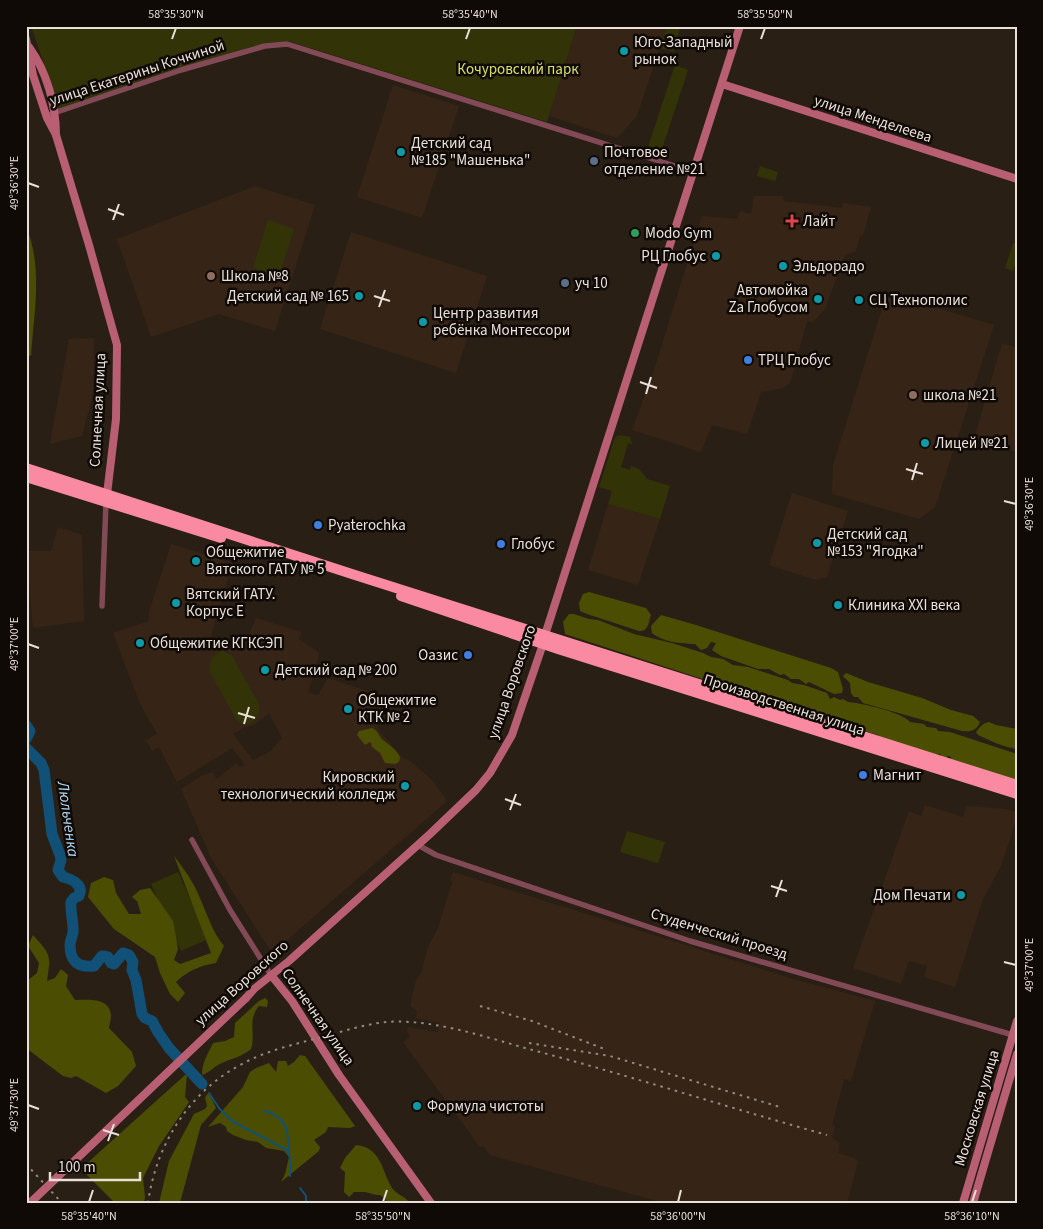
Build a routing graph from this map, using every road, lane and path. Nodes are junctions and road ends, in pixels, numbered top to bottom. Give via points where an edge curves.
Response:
1 (740, 26) edge
2 (28, 43) edge
3 (722, 84) junction
4 (55, 113) junction
5 (46, 116) junction
6 (56, 135) junction
7 (694, 172) junction
8 (1017, 179) edge
9 (26, 468) edge
10 (26, 477) edge
11 (107, 498) junction
12 (102, 606) dead end
13 (544, 639) junction
14 (1017, 785) edge
15 (1017, 794) edge
16 (192, 840) dead end
17 (418, 845) junction
18 (271, 975) junction
19 (1017, 1021) edge
20 (1015, 1035) edge
21 (1017, 1054) edge
22 (1014, 1074) edge
23 (30, 1203) edge
24 (431, 1203) edge
25 (963, 1203) edge
26 (973, 1203) edge

1 - 3 main road, улица Воровского
2 - 4 main road, Солнечная улица via 39,64
2 - 5 main road, Солнечная улица via 30,65
3 - 7 main road, улица Воровского
3 - 8 main road, улица Менделеева
4 - 5 street, улица Екатерины Кочкиной
4 - 6 main road, Солнечная улица
4 - 7 street, улица Екатерины Кочкиной via 182,70 264,46 287,44
5 - 6 main road, Солнечная улица
6 - 11 main road, Солнечная улица via 116,345 116,418
7 - 13 main road, улица Воровского
9 - 11 highway
10 - 11 highway
11 - 12 street, Солнечная улица
11 - 13 highway via 189,528
11 - 13 highway via 183,519
13 - 14 highway, Производственная улица
13 - 15 highway, Производственная улица
13 - 17 main road, улица Воровского via 503,752 476,790
16 - 18 street, Солнечная улица via 230,910
17 - 18 main road, улица Воровского
17 - 20 street, Студенческий проезд via 436,855 690,941
18 - 23 main road, улица Воровского, bridge
18 - 24 main road, Солнечная улица
19 - 20 main road, Московская улица
20 - 25 main road, Московская улица
21 - 22 main road, Московская улица
22 - 26 main road, Московская улица

